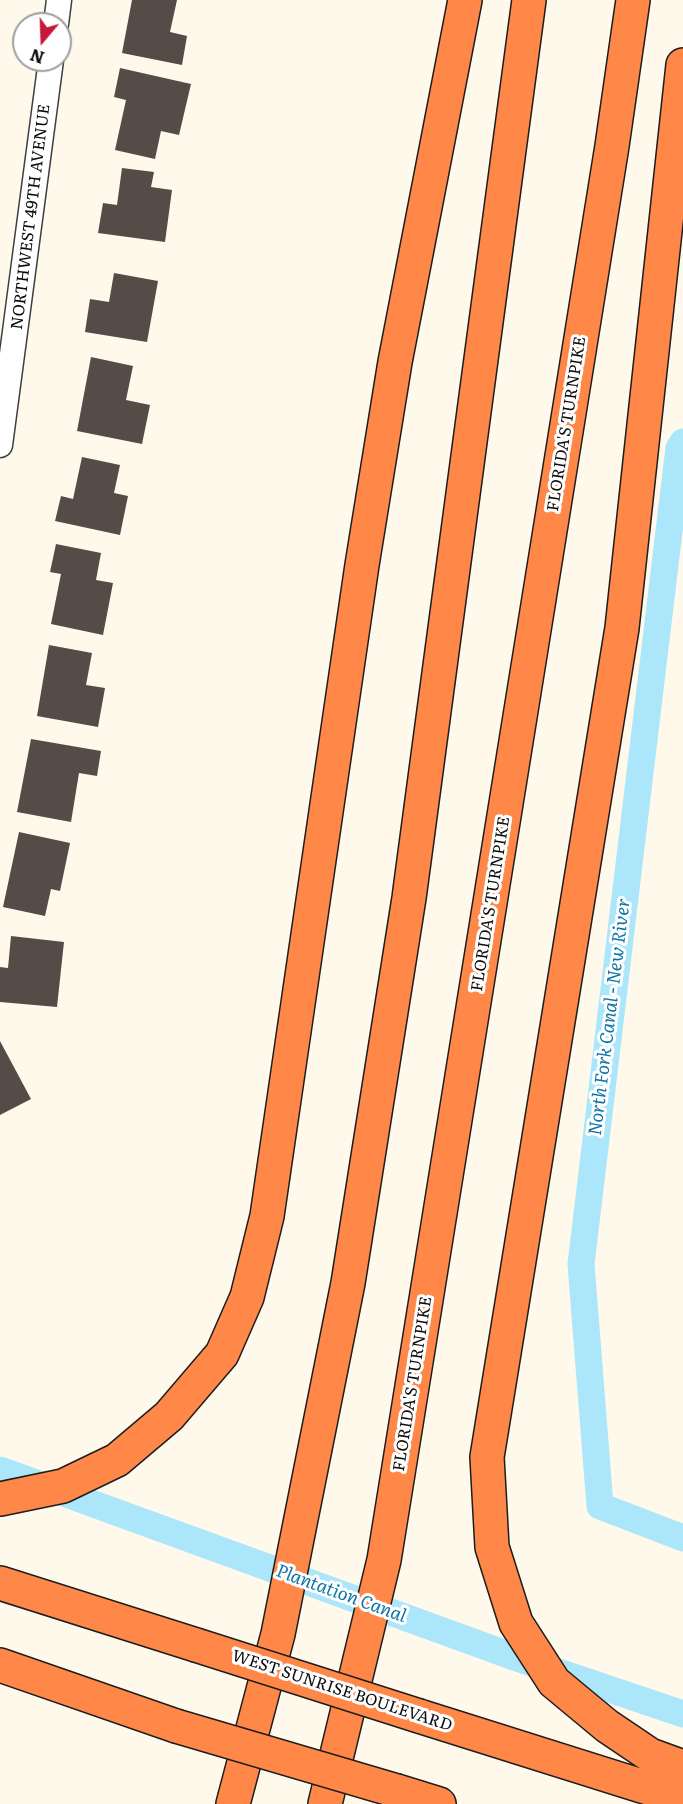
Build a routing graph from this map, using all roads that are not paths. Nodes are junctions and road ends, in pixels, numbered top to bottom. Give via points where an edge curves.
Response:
1 (465, 0) edge
2 (529, 0) edge
3 (633, 0) edge
4 (683, 65) edge
5 (49, 72) edge
6 (9, 324) edge
7 (0, 445) edge
8 (0, 1499) edge
9 (0, 1583) edge
10 (0, 1665) edge
11 (683, 1767) edge
12 (683, 1799) edge
13 (233, 1804) edge
14 (325, 1804) edge
15 (439, 1804) edge

1 - 8 highway via 395,362 267,1216 247,1297 222,1354 169,1416 117,1460 63,1486
2 - 13 highway via 409,898 348,1282 278,1634
3 - 14 highway, FLORIDA'S TURNPIKE via 384,1560
4 - 11 highway via 622,628 487,1457 492,1547 516,1623 554,1682 650,1755
5 - 6 street, NORTHWEST 49TH AVENUE
6 - 7 street, NORTHWEST 49TH AVENUE
9 - 12 highway, WEST SUNRISE BOULEVARD, bridge
10 - 15 highway, bridge via 176,1726

